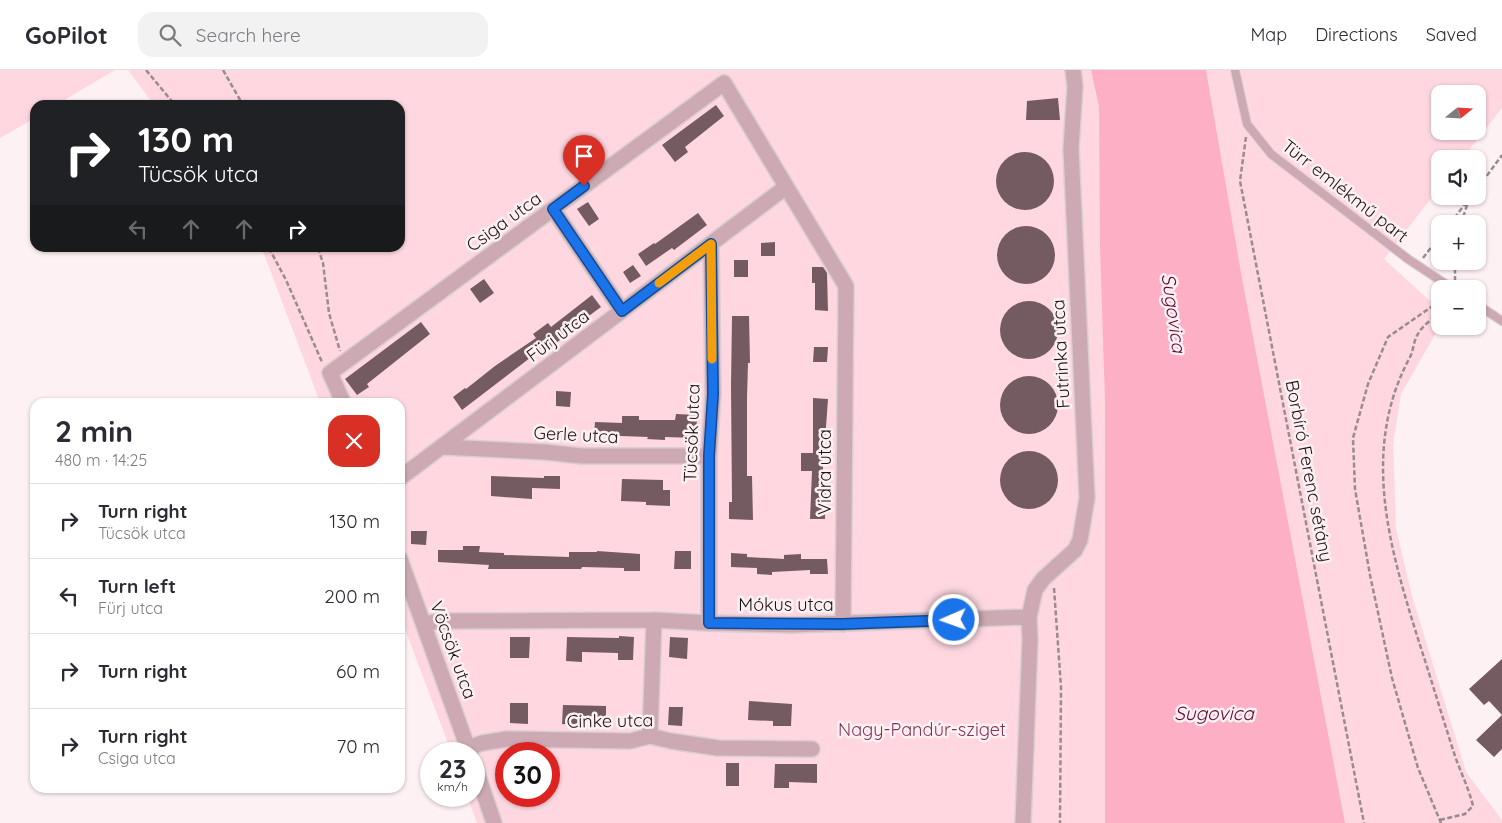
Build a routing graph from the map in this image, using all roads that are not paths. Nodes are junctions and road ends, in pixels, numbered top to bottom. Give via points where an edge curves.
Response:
1 (1073, 70) edge
2 (1235, 70) edge
3 (724, 83) joint
4 (786, 187) junction
5 (553, 209) junction
6 (711, 244) junction
7 (1440, 280) edge
8 (1486, 310) edge
9 (622, 311) junction
10 (1502, 321) edge
11 (341, 398) edge
12 (442, 447) junction
13 (709, 456) junction
14 (405, 474) edge
15 (405, 573) edge
16 (1029, 617) junction
17 (654, 620) junction
18 (709, 623) junction
19 (424, 624) junction
20 (842, 624) junction
21 (650, 736) junction
22 (466, 742) edge
23 (482, 742) edge
24 (812, 748) dead end
25 (485, 796) edge
26 (494, 823) edge
27 (1022, 823) edge

1 - 16 street, Futrinka utca via 1071,150 1086,498 1082,531 1075,550 1035,590
2 - 7 lane, Türr emlékmű part via 1247,124 1271,154
3 - 4 street, Vidra utca
3 - 5 street, Csiga utca
4 - 6 street, Fürj utca
4 - 20 street, Vidra utca via 846,286
5 - 9 street
5 - 11 street, Csiga utca via 330,373
6 - 9 street, Fürj utca
6 - 13 street, Tücsök utca via 713,394
8 - 10 lane
9 - 12 street, Fürj utca
12 - 13 street, Gerle utca via 582,456
12 - 14 street, Fürj utca
13 - 18 street, Tücsök utca
15 - 19 street, Vöcsök utca
16 - 20 street, Mókus utca
16 - 27 street, Futrinka utca
17 - 18 street, Mókus utca
17 - 19 street, Mókus utca via 440,621
17 - 21 street
18 - 20 street, Mókus utca
19 - 22 street, Vöcsök utca
21 - 23 street, Cinke utca via 630,741 507,739
21 - 24 street, Cinke utca via 718,748
25 - 26 street

